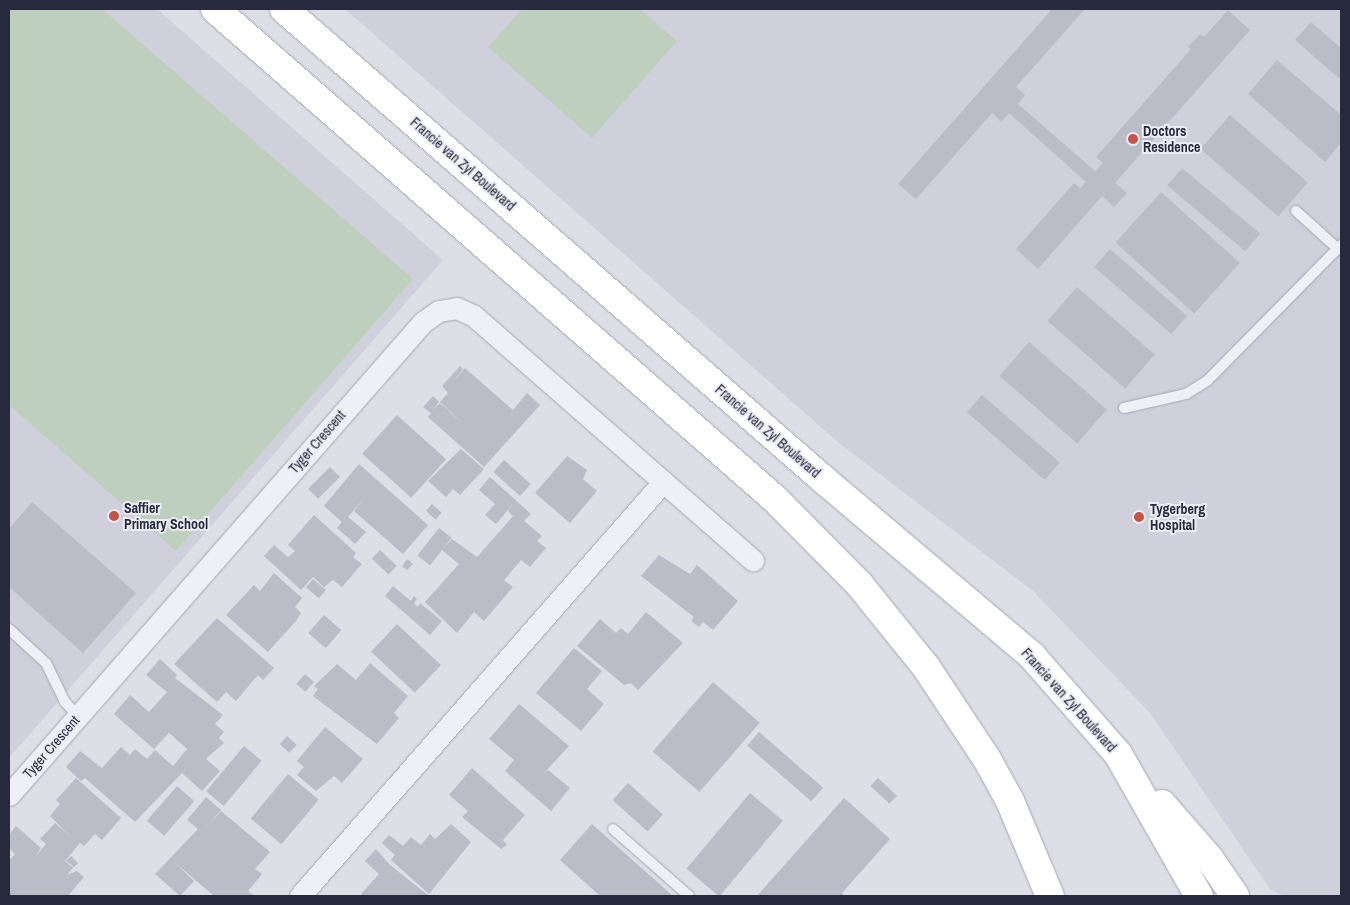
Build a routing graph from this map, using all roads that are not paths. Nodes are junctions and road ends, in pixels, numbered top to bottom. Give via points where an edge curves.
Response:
1 (215, 9) edge
2 (284, 9) edge
3 (1296, 210) dead end
4 (1340, 247) edge
5 (1124, 408) dead end
6 (663, 482) junction
7 (753, 560) dead end
8 (9, 629) edge
9 (78, 716) junction
10 (1118, 754) junction
11 (9, 795) edge
12 (613, 829) dead end
13 (300, 896) edge
14 (689, 896) edge
15 (1050, 896) edge
16 (1199, 896) edge
17 (1235, 896) edge

1 - 15 main road via 774,499 859,584 926,667 987,760 1010,801
2 - 10 main road, Francie van Zyl Boulevard via 824,480 990,618 1055,680
3 - 4 lane
4 - 5 lane via 1208,380 1186,394
6 - 7 street, Tyger Crescent
6 - 9 street, Tyger Crescent via 474,316 457,308 439,310 423,322
6 - 13 street
8 - 9 lane via 46,663 65,702
9 - 11 street, Tyger Crescent
10 - 16 main road, Francie van Zyl Boulevard
10 - 17 main road via 1209,858
12 - 14 lane

